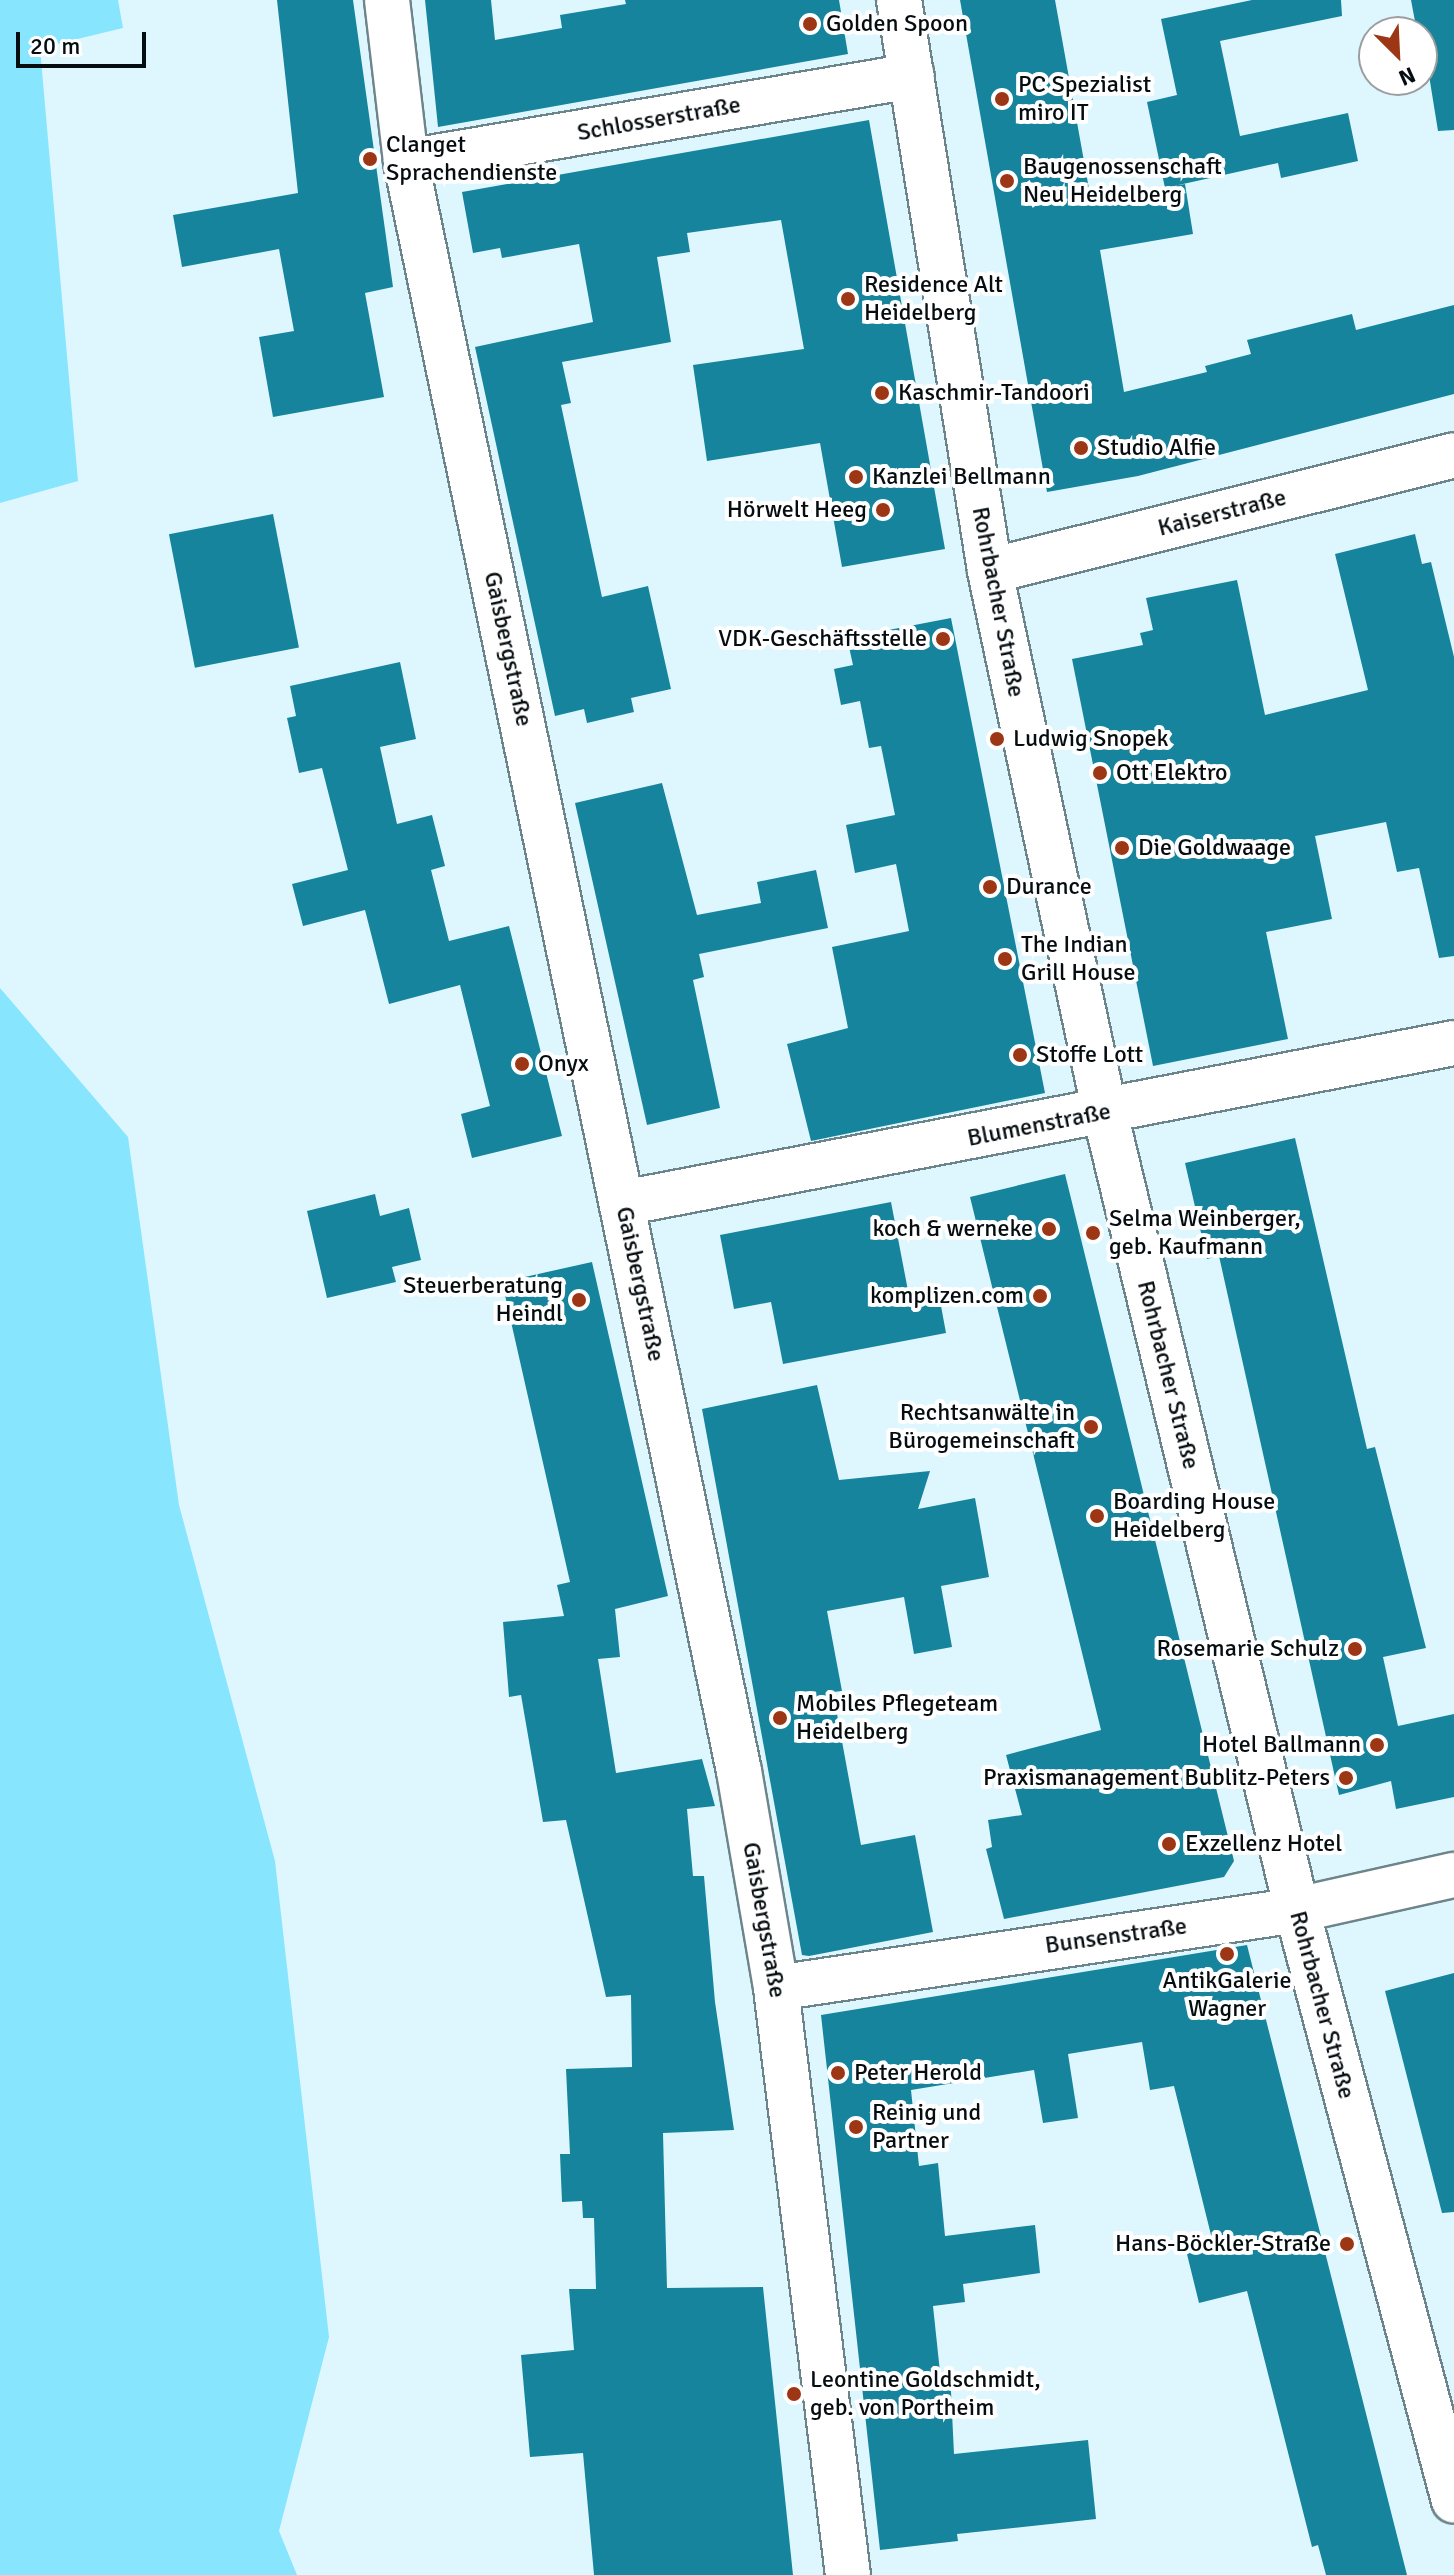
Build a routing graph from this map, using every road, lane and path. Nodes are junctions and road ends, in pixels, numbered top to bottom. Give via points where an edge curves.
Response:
1 (387, 0) edge
2 (899, 0) edge
3 (912, 76) junction
4 (406, 162) junction
5 (1454, 455) edge
6 (990, 571) junction
7 (1454, 1043) edge
8 (1105, 1113) junction
9 (623, 1203) junction
10 (1454, 1875) edge
11 (1297, 1910) junction
12 (776, 1988) junction
13 (1454, 2501) edge
14 (848, 2575) edge

1 - 4 street, Gaisbergstraße
2 - 3 street, Rohrbacher Straße
3 - 4 street, Schlosserstraße
3 - 6 street, Rohrbacher Straße
4 - 9 street, Gaisbergstraße
5 - 6 street, Kaiserstraße
6 - 8 street, Rohrbacher Straße
7 - 8 street, Blumenstraße
8 - 9 street, Blumenstraße
8 - 11 street, Rohrbacher Straße
9 - 12 street, Gaisbergstraße via 739,1771
10 - 11 street, Bunsenstraße
11 - 12 street, Bunsenstraße
11 - 13 street, Rohrbacher Straße
12 - 14 street, Gaisbergstraße

